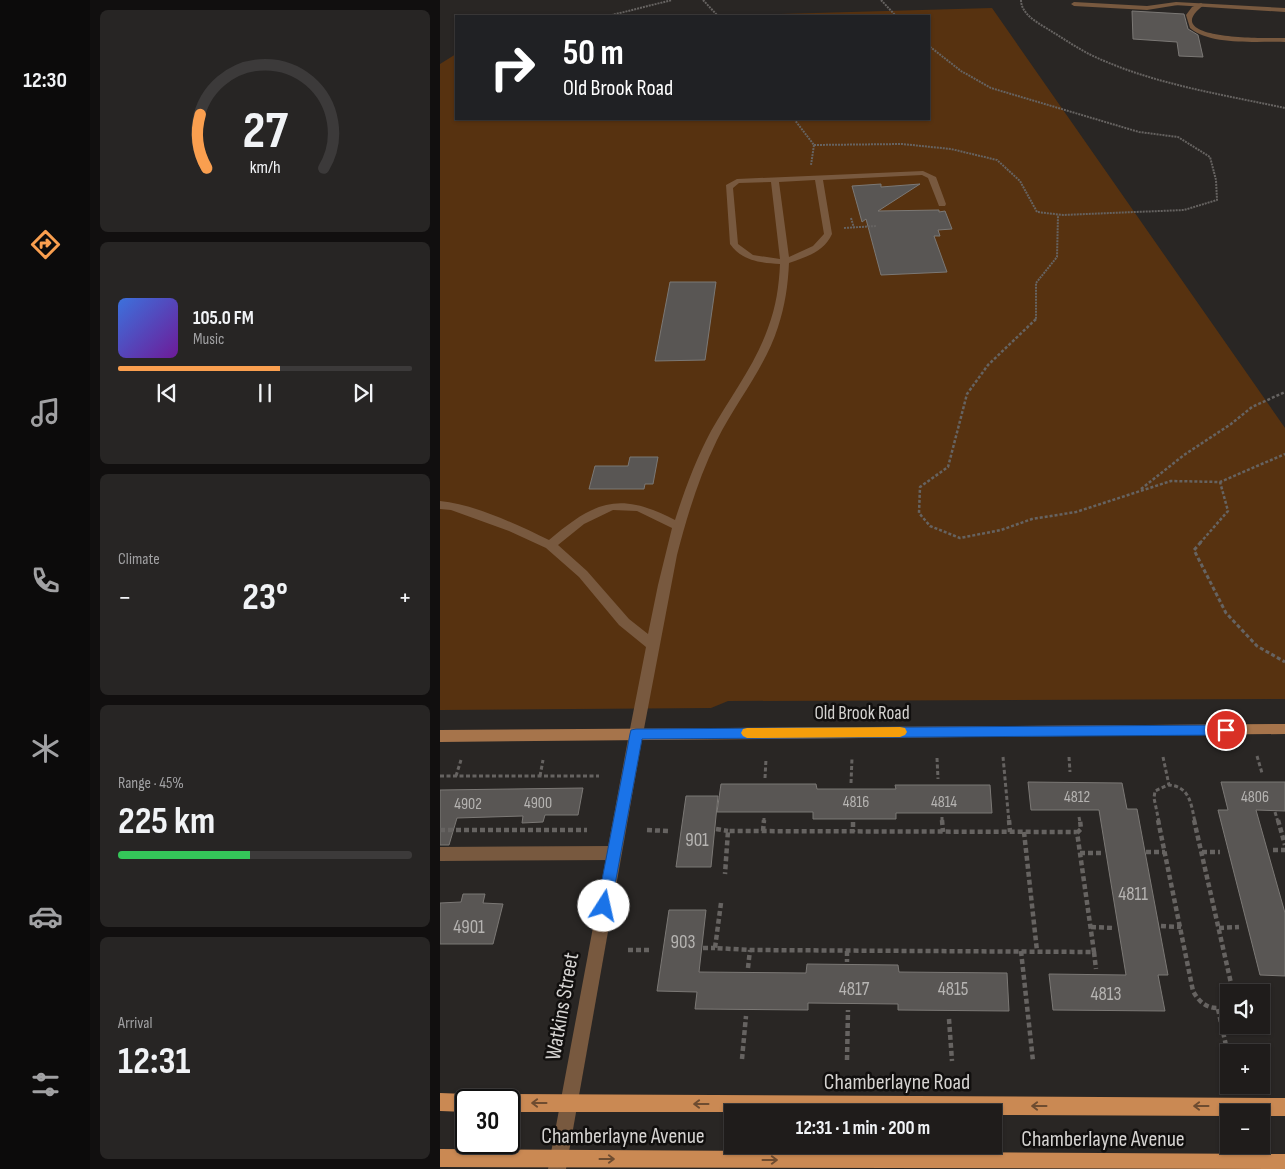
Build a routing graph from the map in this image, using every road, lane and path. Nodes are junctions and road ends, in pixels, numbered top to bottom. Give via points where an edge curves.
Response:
1 (654, 0) edge
2 (672, 0) edge
3 (703, 0) edge
4 (881, 0) edge
5 (1021, 0) edge
6 (657, 4) junction
7 (1074, 4) dead end
8 (1201, 5) junction
9 (1285, 10) edge
10 (612, 15) edge
11 (717, 15) edge
12 (895, 15) edge
13 (1285, 40) edge
14 (930, 47) edge
15 (1285, 108) edge
16 (795, 120) edge
17 (814, 146) junction
18 (814, 178) junction
19 (775, 180) junction
20 (942, 204) dead end
21 (1058, 215) junction
22 (851, 218) dead end
23 (876, 226) dead end
24 (844, 228) dead end
25 (854, 228) junction
26 (785, 262) junction
27 (1285, 392) edge
28 (1285, 454) edge
29 (1220, 482) junction
30 (1138, 491) junction
31 (440, 506) edge
32 (678, 526) junction
33 (550, 545) junction
34 (653, 645) junction
35 (1285, 662) edge
36 (1285, 729) edge
37 (636, 734) junction
38 (440, 736) edge
39 (1162, 756) dead end
40 (1257, 756) dead end
41 (1003, 757) dead end
42 (1069, 757) dead end
43 (852, 758) dead end
44 (936, 758) dead end
45 (766, 759) dead end
46 (461, 760) dead end
47 (543, 760) dead end
48 (1070, 772) dead end
49 (1262, 773) dead end
50 (440, 776) edge
51 (456, 776) junction
52 (540, 776) junction
53 (599, 776) dead end
54 (765, 778) dead end
55 (938, 779) dead end
56 (851, 783) dead end
57 (1169, 785) junction
58 (1275, 812) dead end
59 (764, 816) dead end
60 (942, 817) dead end
61 (1080, 817) dead end
62 (853, 822) dead end
63 (716, 829) dead end
64 (440, 830) edge
65 (587, 830) dead end
66 (647, 830) dead end
67 (668, 831) dead end
68 (728, 831) junction
69 (763, 831) junction
70 (1283, 831) edge
71 (853, 832) junction
72 (943, 832) junction
73 (1010, 832) junction
74 (1024, 832) junction
75 (1077, 833) junction
76 (1285, 845) edge
77 (1273, 850) dead end
78 (1285, 850) edge
79 (1146, 852) dead end
80 (1165, 852) junction
81 (1202, 852) junction
82 (1220, 852) dead end
83 (614, 853) junction
84 (1080, 853) junction
85 (1103, 853) dead end
86 (440, 854) edge
87 (725, 874) dead end
88 (721, 902) dead end
89 (1161, 926) dead end
90 (1091, 927) junction
91 (1180, 927) junction
92 (1239, 927) dead end
93 (1115, 928) dead end
94 (1219, 928) junction
95 (703, 948) dead end
96 (715, 948) junction
97 (628, 950) dead end
98 (650, 950) dead end
99 (750, 950) junction
100 (847, 951) junction
101 (1022, 951) junction
102 (1037, 951) junction
103 (1094, 952) junction
104 (847, 962) dead end
105 (748, 968) dead end
106 (1096, 969) dead end
107 (1232, 984) edge
108 (1218, 1009) joint
109 (848, 1010) dead end
110 (746, 1016) dead end
111 (949, 1019) dead end
112 (1226, 1044) edge
113 (742, 1059) dead end
114 (847, 1060) dead end
115 (952, 1061) dead end
116 (1032, 1061) dead end
117 (440, 1102) edge
118 (455, 1102) edge
119 (520, 1103) edge
120 (568, 1103) junction
121 (1285, 1107) edge
122 (440, 1158) edge
123 (1285, 1163) edge
124 (558, 1164) edge

1 - 6 path
2 - 6 path
3 - 11 path
4 - 12 path
5 - 15 path via 1032,20 1089,54 1119,67 1169,83
6 - 10 path
7 - 8 street via 1153,8 1176,4
8 - 9 street
8 - 13 street via 1189,15 1196,30 1223,37
14 - 21 path via 961,72 991,88 1139,132 1178,137 1210,157 1217,200 1184,210
16 - 17 path
17 - 18 path
17 - 21 path via 902,144 950,149 997,160 1020,180 1037,212
18 - 19 street
18 - 20 street via 922,173 932,178
18 - 26 street via 827,238 815,248
19 - 26 street, Watkins Street
19 - 26 street via 737,182 729,187 734,244 752,256
21 - 30 path via 1057,257 1036,283 1036,319 988,364 967,394 948,467 920,487 918,514 930,526 960,538 1001,530 1032,519 1076,512
22 - 25 path
23 - 25 path
24 - 25 path
26 - 32 street, Watkins Street via 784,288 773,331 706,452
27 - 30 path via 1252,407
28 - 29 path
29 - 30 path via 1171,481
29 - 35 path via 1228,511 1194,550 1226,613 1257,646
31 - 33 street via 452,506
32 - 33 street via 639,508 616,506 582,519
32 - 34 street, Watkins Street
33 - 34 street via 583,574 624,622
34 - 37 street, Watkins Street
36 - 37 street, Old Brook Road
37 - 38 street, Old Brook Road
37 - 83 street, Watkins Street
39 - 57 path
40 - 49 path
41 - 73 path
42 - 48 path
43 - 56 path
44 - 55 path
45 - 54 path
46 - 51 path
47 - 52 path
50 - 51 path
51 - 52 path
52 - 53 path
57 - 80 path via 1159,787 1154,795
57 - 81 path via 1181,788 1189,796
58 - 70 path
59 - 69 path
60 - 72 path
61 - 75 path via 1081,829
62 - 71 path
63 - 68 path
64 - 65 path
66 - 67 path
68 - 69 path
68 - 87 path
69 - 71 path
70 - 76 path
71 - 72 path
72 - 73 path
73 - 74 path
74 - 75 path
74 - 102 path
75 - 84 path
77 - 78 path
79 - 80 path
80 - 91 path
81 - 82 path
81 - 94 path
83 - 86 street
83 - 120 street, Watkins Street
84 - 85 path
84 - 90 path
88 - 96 path
89 - 91 path
90 - 93 path
90 - 103 path
91 - 108 path via 1195,995 1208,1007
92 - 94 path
94 - 107 path
95 - 96 path
96 - 99 path
97 - 98 path
99 - 100 path
99 - 105 path
100 - 101 path
100 - 104 path
101 - 102 path
101 - 116 path
102 - 103 path
103 - 106 path
108 - 112 path
109 - 114 path
110 - 113 path
111 - 115 path
117 - 118 main road
120 -> 119 main road, Chamberlayne Road
121 -> 120 main road, Chamberlayne Road
120 - 124 street, Watkins Street
122 - 124 main road, Chamberlayne Avenue
124 -> 123 main road, Chamberlayne Avenue

